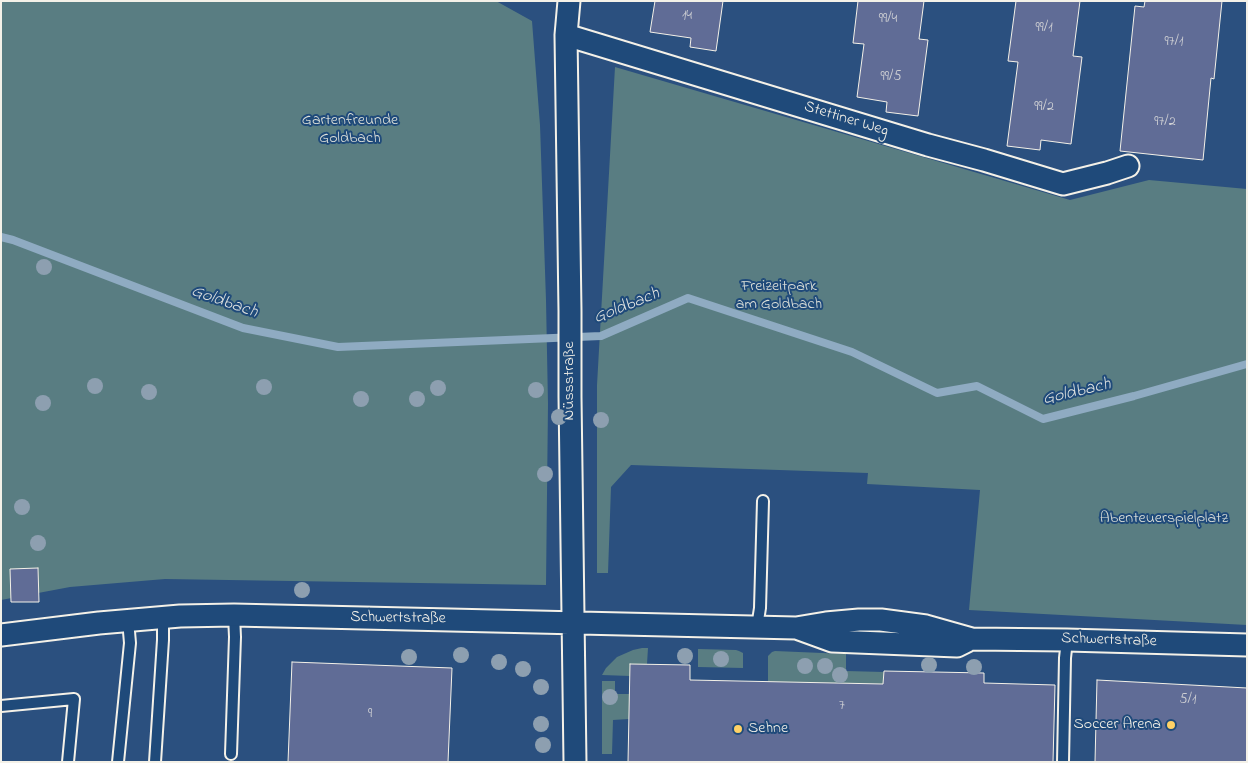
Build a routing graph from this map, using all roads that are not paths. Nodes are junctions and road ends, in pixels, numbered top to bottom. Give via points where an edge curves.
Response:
1 (569, 1) edge
2 (566, 35) junction
3 (1128, 166) dead end
4 (763, 501) dead end
5 (234, 615) junction
6 (163, 617) junction
7 (128, 620) junction
8 (573, 623) junction
9 (757, 627) junction
10 (1, 635) edge
11 (1067, 640) junction
12 (1247, 645) edge
13 (1, 706) edge
14 (231, 754) dead end
15 (68, 762) edge
16 (118, 762) edge
17 (155, 762) edge
18 (575, 762) edge
19 (1063, 762) edge

1 - 2 street, Nüssstraße
2 - 3 street, Stettiner Weg via 1063,184
2 - 8 street, Nüssstraße
4 - 9 lane
5 - 6 street, Schwertstraße
5 - 8 street, Schwertstraße
5 - 14 lane
6 - 7 street, Schwertstraße
6 - 17 lane
7 - 10 street, Schwertstraße
7 - 16 lane via 130,643
8 - 9 street, Schwertstraße
8 - 18 street, Nüssstraße
9 - 11 street, Schwertstraße via 796,628 832,641 850,642 957,646 972,639
11 - 12 street, Schwertstraße
11 - 19 lane
13 - 15 lane via 74,699

